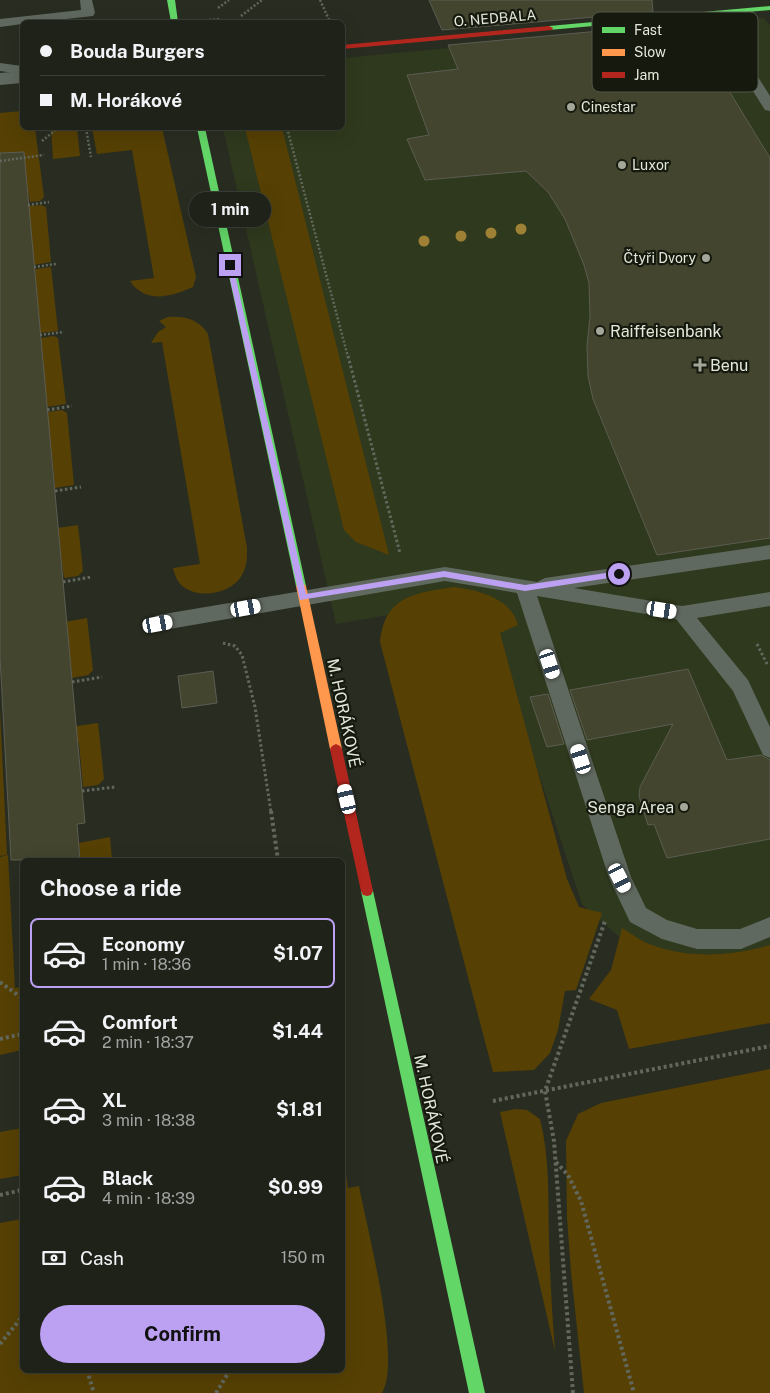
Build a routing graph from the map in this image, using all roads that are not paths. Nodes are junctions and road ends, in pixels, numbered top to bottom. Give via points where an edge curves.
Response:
1 (86, 0) edge
2 (171, 0) edge
3 (768, 7) edge
4 (715, 12) edge
5 (175, 20) edge
6 (0, 22) edge
7 (592, 24) edge
8 (345, 47) edge
9 (0, 66) edge
10 (20, 70) edge
11 (20, 77) edge
12 (0, 79) edge
13 (758, 88) edge
14 (770, 107) edge
15 (201, 130) edge
16 (770, 552) edge
17 (525, 588) junction
18 (302, 598) junction
19 (770, 599) edge
20 (682, 613) junction
21 (158, 624) dead end
22 (770, 748) edge
23 (770, 927) edge
24 (477, 1393) edge

1 - 6 lane via 88,13
2 - 5 street
3 - 4 street, O. NEDBALA
7 - 8 street, O. NEDBALA
9 - 10 lane
11 - 12 street
13 - 14 lane
15 - 18 street, M. HORÁKOVÉ
16 - 17 lane
17 - 18 lane via 444,574
17 - 20 lane
17 - 23 lane via 620,878 638,915 662,929 697,939 741,939
18 - 21 lane
18 - 24 street, M. HORÁKOVÉ
19 - 20 lane
20 - 22 lane via 741,686

